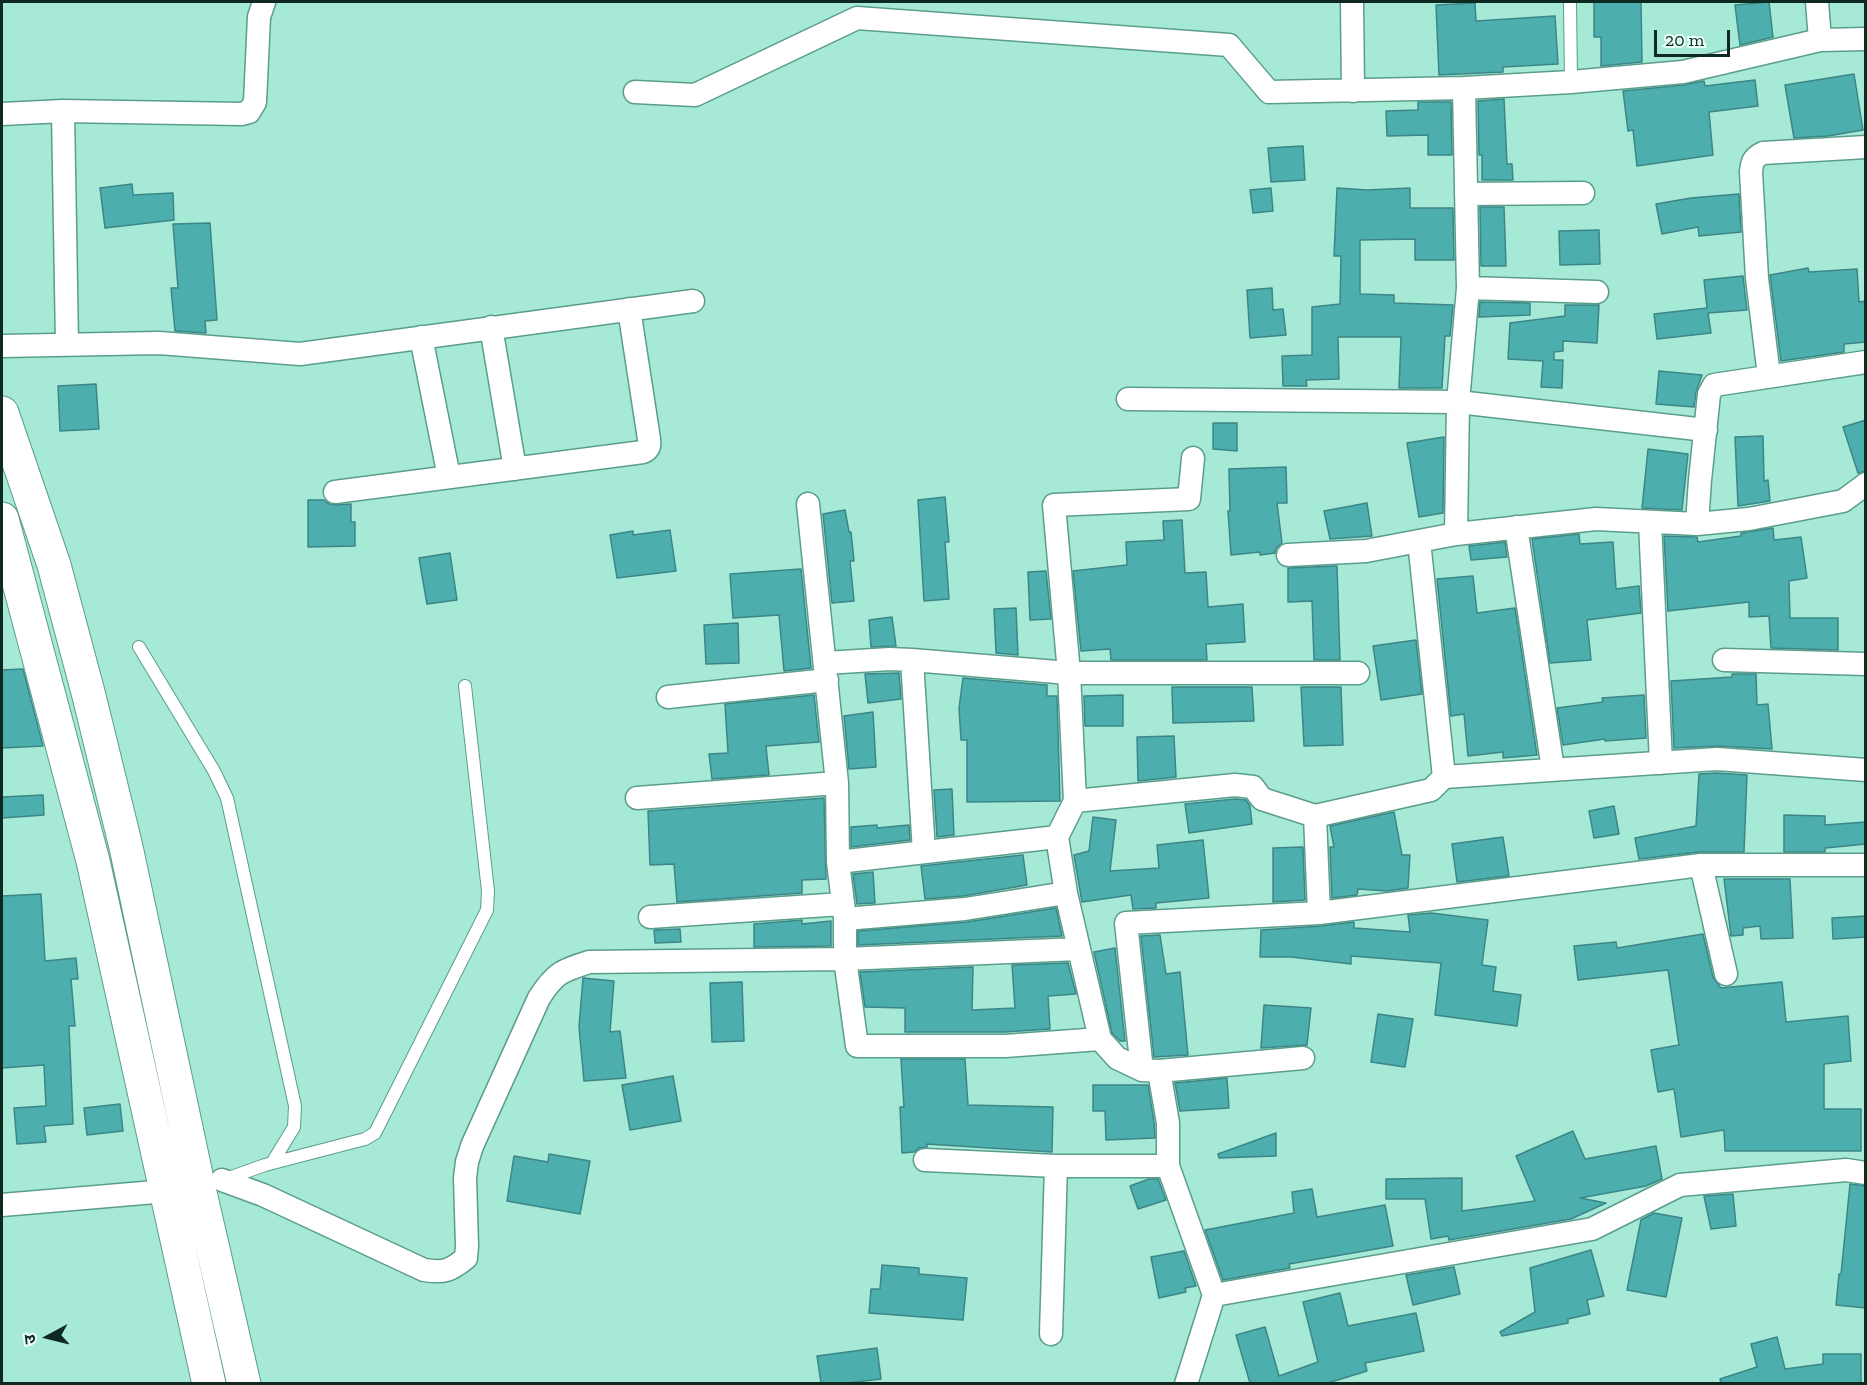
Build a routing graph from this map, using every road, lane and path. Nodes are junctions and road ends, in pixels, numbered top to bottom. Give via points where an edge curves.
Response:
1 (264, 2) edge
2 (1352, 2) edge
3 (1569, 2) edge
4 (1817, 2) edge
5 (1866, 39) edge
6 (1820, 40) junction
7 (1571, 82) junction
8 (1464, 88) junction
9 (1353, 91) junction
10 (635, 92) dead end
11 (63, 111) junction
12 (2, 114) edge
13 (1866, 147) edge
14 (1583, 193) dead end
15 (1466, 194) junction
16 (1468, 288) junction
17 (1597, 292) dead end
18 (693, 301) dead end
19 (629, 309) junction
20 (491, 327) junction
21 (421, 337) junction
22 (67, 344) junction
23 (2, 346) edge
24 (1866, 362) edge
25 (1769, 376) junction
26 (1128, 399) dead end
27 (1458, 402) junction
28 (2, 413) edge
29 (1706, 430) junction
30 (1193, 458) dead end
31 (515, 469) junction
32 (448, 477) junction
33 (1866, 484) edge
34 (335, 492) dead end
35 (808, 504) dead end
36 (2, 519) edge
37 (1650, 522) junction
38 (1697, 524) junction
39 (1516, 527) junction
40 (1456, 534) junction
41 (1419, 540) junction
42 (6, 555) edge
43 (1288, 555) dead end
44 (139, 647) dead end
45 (912, 660) junction
46 (1724, 660) dead end
47 (1866, 664) edge
48 (826, 672) junction
49 (1070, 673) junction
50 (1358, 673) dead end
51 (465, 686) dead end
52 (668, 697) dead end
53 (1661, 763) junction
54 (1553, 770) junction
55 (1866, 770) edge
56 (1444, 777) junction
57 (837, 783) junction
58 (638, 798) dead end
59 (1076, 801) junction
60 (1315, 816) junction
61 (1057, 837) junction
62 (924, 852) junction
63 (838, 862) junction
64 (1866, 865) edge
65 (1701, 866) junction
66 (1066, 893) junction
67 (843, 911) junction
68 (1319, 913) junction
69 (650, 917) dead end
70 (1078, 950) junction
71 (845, 959) junction
72 (1726, 974) dead end
73 (1100, 1038) junction
74 (1303, 1058) dead end
75 (1150, 1070) junction
76 (925, 1160) dead end
77 (272, 1163) junction
78 (1056, 1166) junction
79 (1168, 1166) junction
80 (1866, 1173) edge
81 (190, 1186) junction
82 (2, 1205) edge
83 (1214, 1295) junction
84 (1051, 1334) dead end
85 (208, 1383) edge
86 (244, 1383) edge
87 (1186, 1383) edge

1 - 11 street via 259,17 255,102 249,112
2 - 9 street
3 - 7 lane
4 - 6 street
5 - 6 street
6 - 7 street via 1683,72
7 - 8 street
8 - 9 street
8 - 15 street
9 - 10 street via 1269,92 1229,45 857,18 695,95
11 - 12 street
11 - 22 street
13 - 25 street via 1763,153 1752,161 1757,278
14 - 15 street
15 - 16 street
16 - 17 street
16 - 27 street
18 - 19 street
19 - 20 street
19 - 31 street via 650,446 643,452
20 - 21 street
20 - 31 street
21 - 22 street via 300,354 159,343
21 - 32 street
22 - 23 street
24 - 25 street
25 - 29 street via 1714,385 1709,394
26 - 27 street
27 - 29 street
27 - 40 street
28 - 81 main road via 54,565 126,847
29 - 38 street
30 - 49 street via 1189,499 1054,505
31 - 32 street
32 - 34 street
33 - 38 street via 1844,501 1749,519
35 - 48 street
36 - 42 main road
37 - 38 street
37 - 39 street via 1596,519
37 - 53 street
39 - 40 street
39 - 54 street
40 - 41 street
41 - 43 street via 1366,551
41 - 56 street
42 - 81 main road
44 - 77 lane via 227,798 295,1106 294,1127
45 - 48 street via 890,659
45 - 49 street
45 - 62 street
46 - 47 street
48 - 52 street
48 - 57 street
49 - 50 street
49 - 59 street
51 - 77 lane via 487,910 375,1133
53 - 54 street
53 - 55 street via 1717,759
54 - 56 street
56 - 60 street via 1431,790
57 - 58 street
57 - 63 street
59 - 60 street via 1235,785 1253,787 1262,799
59 - 61 street
60 - 68 street
61 - 62 street
61 - 66 street
62 - 63 street
63 - 67 street
64 - 65 street
65 - 68 street
65 - 72 street
66 - 67 street via 966,909
66 - 70 street
67 - 69 street
67 - 71 street
68 - 75 street via 1126,923
70 - 71 street
70 - 73 street
71 - 73 street via 857,1046 1005,1046
71 - 81 street via 589,962 566,969 551,979 472,1146 465,1178 466,1258 441,1273 424,1270 263,1195
73 - 75 street via 1117,1058
74 - 75 street
75 - 79 street via 1168,1123
76 - 78 street
77 - 81 lane
78 - 79 street
78 - 84 street
79 - 83 street
80 - 83 street via 1846,1170 1680,1185 1592,1229
81 - 82 street
81 - 85 main road
81 - 86 main road
83 - 87 street

